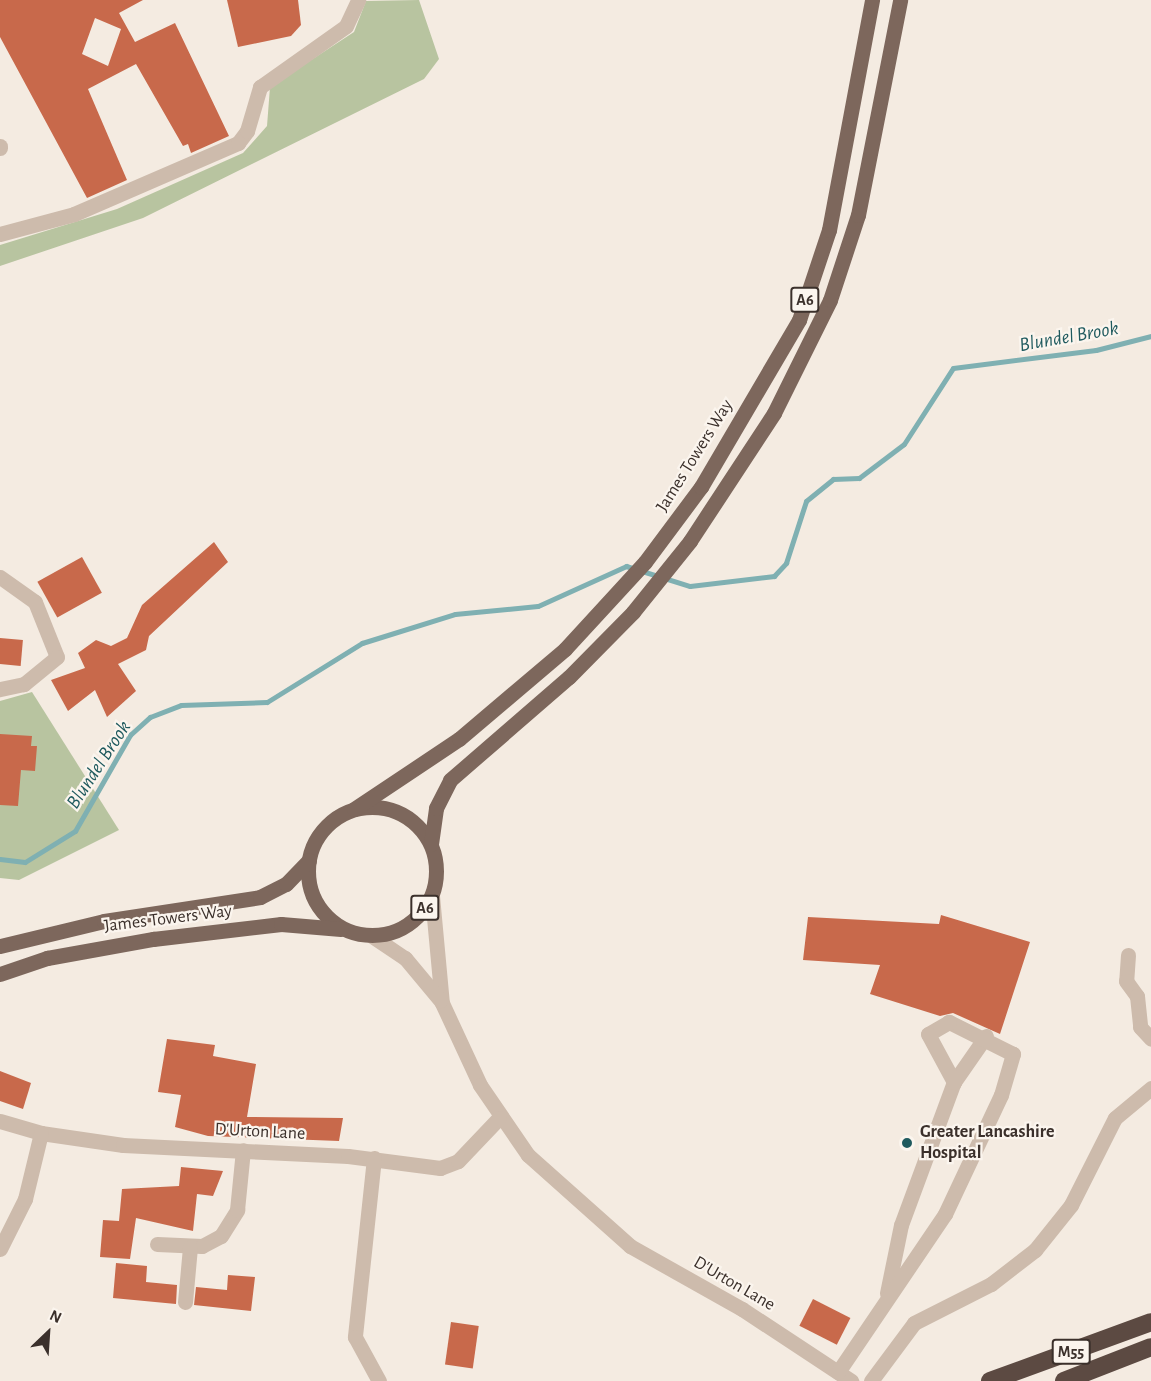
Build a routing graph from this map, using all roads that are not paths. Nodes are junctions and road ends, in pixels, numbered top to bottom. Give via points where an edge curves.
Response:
1 (358, 0) edge
2 (872, 0) edge
3 (900, 0) edge
4 (0, 234) edge
5 (0, 577) edge
6 (0, 689) edge
7 (354, 809) junction
8 (431, 844) junction
9 (309, 860) junction
10 (432, 896) junction
11 (344, 929) junction
12 (372, 936) junction
13 (0, 946) edge
14 (1128, 955) dead end
15 (0, 974) edge
16 (442, 1003) junction
17 (986, 1036) junction
18 (1151, 1039) edge
19 (954, 1082) junction
20 (1151, 1088) edge
21 (498, 1118) junction
22 (0, 1120) edge
23 (41, 1133) junction
24 (243, 1150) junction
25 (374, 1158) junction
26 (157, 1244) dead end
27 (190, 1247) junction
28 (0, 1249) edge
29 (184, 1302) dead end
30 (885, 1302) junction
31 (1151, 1322) edge
32 (1151, 1347) edge
33 (838, 1372) junction
34 (379, 1381) edge
35 (850, 1381) edge
36 (871, 1381) edge
37 (990, 1381) edge
38 (1064, 1381) edge

1 - 4 street via 346,26 260,87 247,131 238,143 74,214
2 - 7 main road, James Towers Way / A6 via 829,230 799,320 701,487 597,618 459,739
3 - 8 main road, A6 via 858,216 830,300 774,412 684,549 633,612 569,676 450,780 436,808
5 - 6 street via 35,602 51,631 57,657 24,684
7 - 8 main road via 381,808 407,817
7 - 9 main road, A6 via 324,828
8 - 10 main road, A6 via 437,870
9 - 11 main road via 315,901
9 - 13 main road, James Towers Way / A6 via 286,884 260,897 104,921
10 - 12 main road, A6 via 408,925
10 - 16 street, D'Urton Lane
11 - 12 main road
11 - 15 main road, James Towers Way via 281,924 153,939 68,954
12 - 16 street, D'Urton Lane via 405,958
14 - 18 street via 1126,981 1137,996 1140,1027
16 - 21 street, D'Urton Lane
17 - 19 street
17 - 19 street via 949,1022 928,1034
17 - 30 street via 1013,1054 1001,1095 945,1214
19 - 30 street via 901,1225
20 - 36 street via 1115,1118 1071,1205 1035,1250 991,1284 914,1323
21 - 25 street, D'Urton Lane via 450,1166
21 - 33 street, D'Urton Lane via 547,1176 618,1238
22 - 23 street, D'Urton Lane
23 - 24 street, D'Urton Lane via 123,1145
23 - 28 street via 25,1199
24 - 25 street, D'Urton Lane
24 - 27 street via 233,1220 213,1242
25 - 34 street via 355,1337
26 - 27 street
27 - 29 street
30 - 33 street
31 - 37 highway, M55
32 - 38 highway, M55
33 - 35 street, D'Urton Lane

